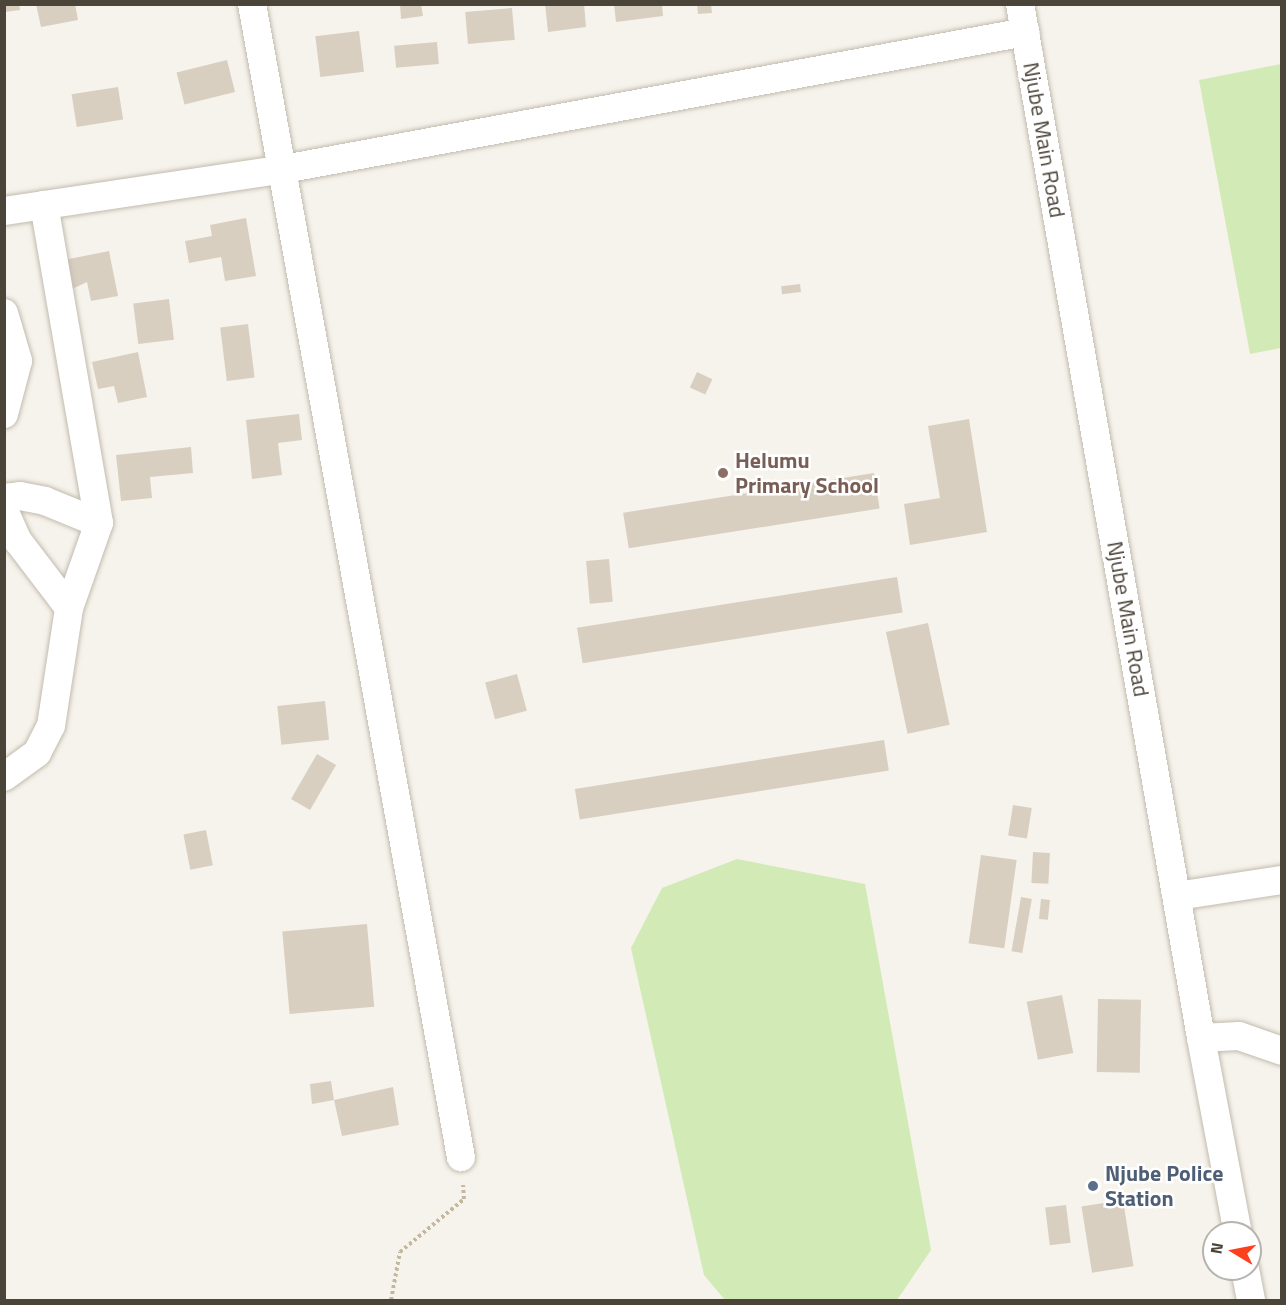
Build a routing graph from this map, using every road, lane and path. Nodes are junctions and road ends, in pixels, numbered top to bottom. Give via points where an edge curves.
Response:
1 (252, 4) edge
2 (1023, 18) edge
3 (284, 169) junction
4 (44, 205) junction
5 (4, 211) edge
6 (4, 313) edge
7 (4, 414) edge
8 (4, 498) edge
9 (4, 510) edge
10 (99, 523) junction
11 (69, 608) junction
12 (4, 777) edge
13 (1281, 880) edge
14 (1177, 896) junction
15 (1201, 1038) junction
16 (1281, 1051) edge
17 (461, 1157) joint
18 (1236, 1221) edge
19 (1247, 1281) edge
20 (391, 1300) edge
21 (1251, 1300) edge

1 - 3 street
2 - 3 street
2 - 14 street, Njube Main Road
3 - 4 street
3 - 17 street
4 - 5 street
4 - 10 street
6 - 7 street via 18,362
8 - 10 street via 20,496 45,501
9 - 11 street via 18,541
10 - 11 street
11 - 12 street via 51,726 38,753
13 - 14 street
14 - 15 street, Njube Main Road
15 - 16 street via 1239,1036
15 - 18 street, Njube Main Road
17 - 20 path via 464,1198 400,1252
19 - 21 street

